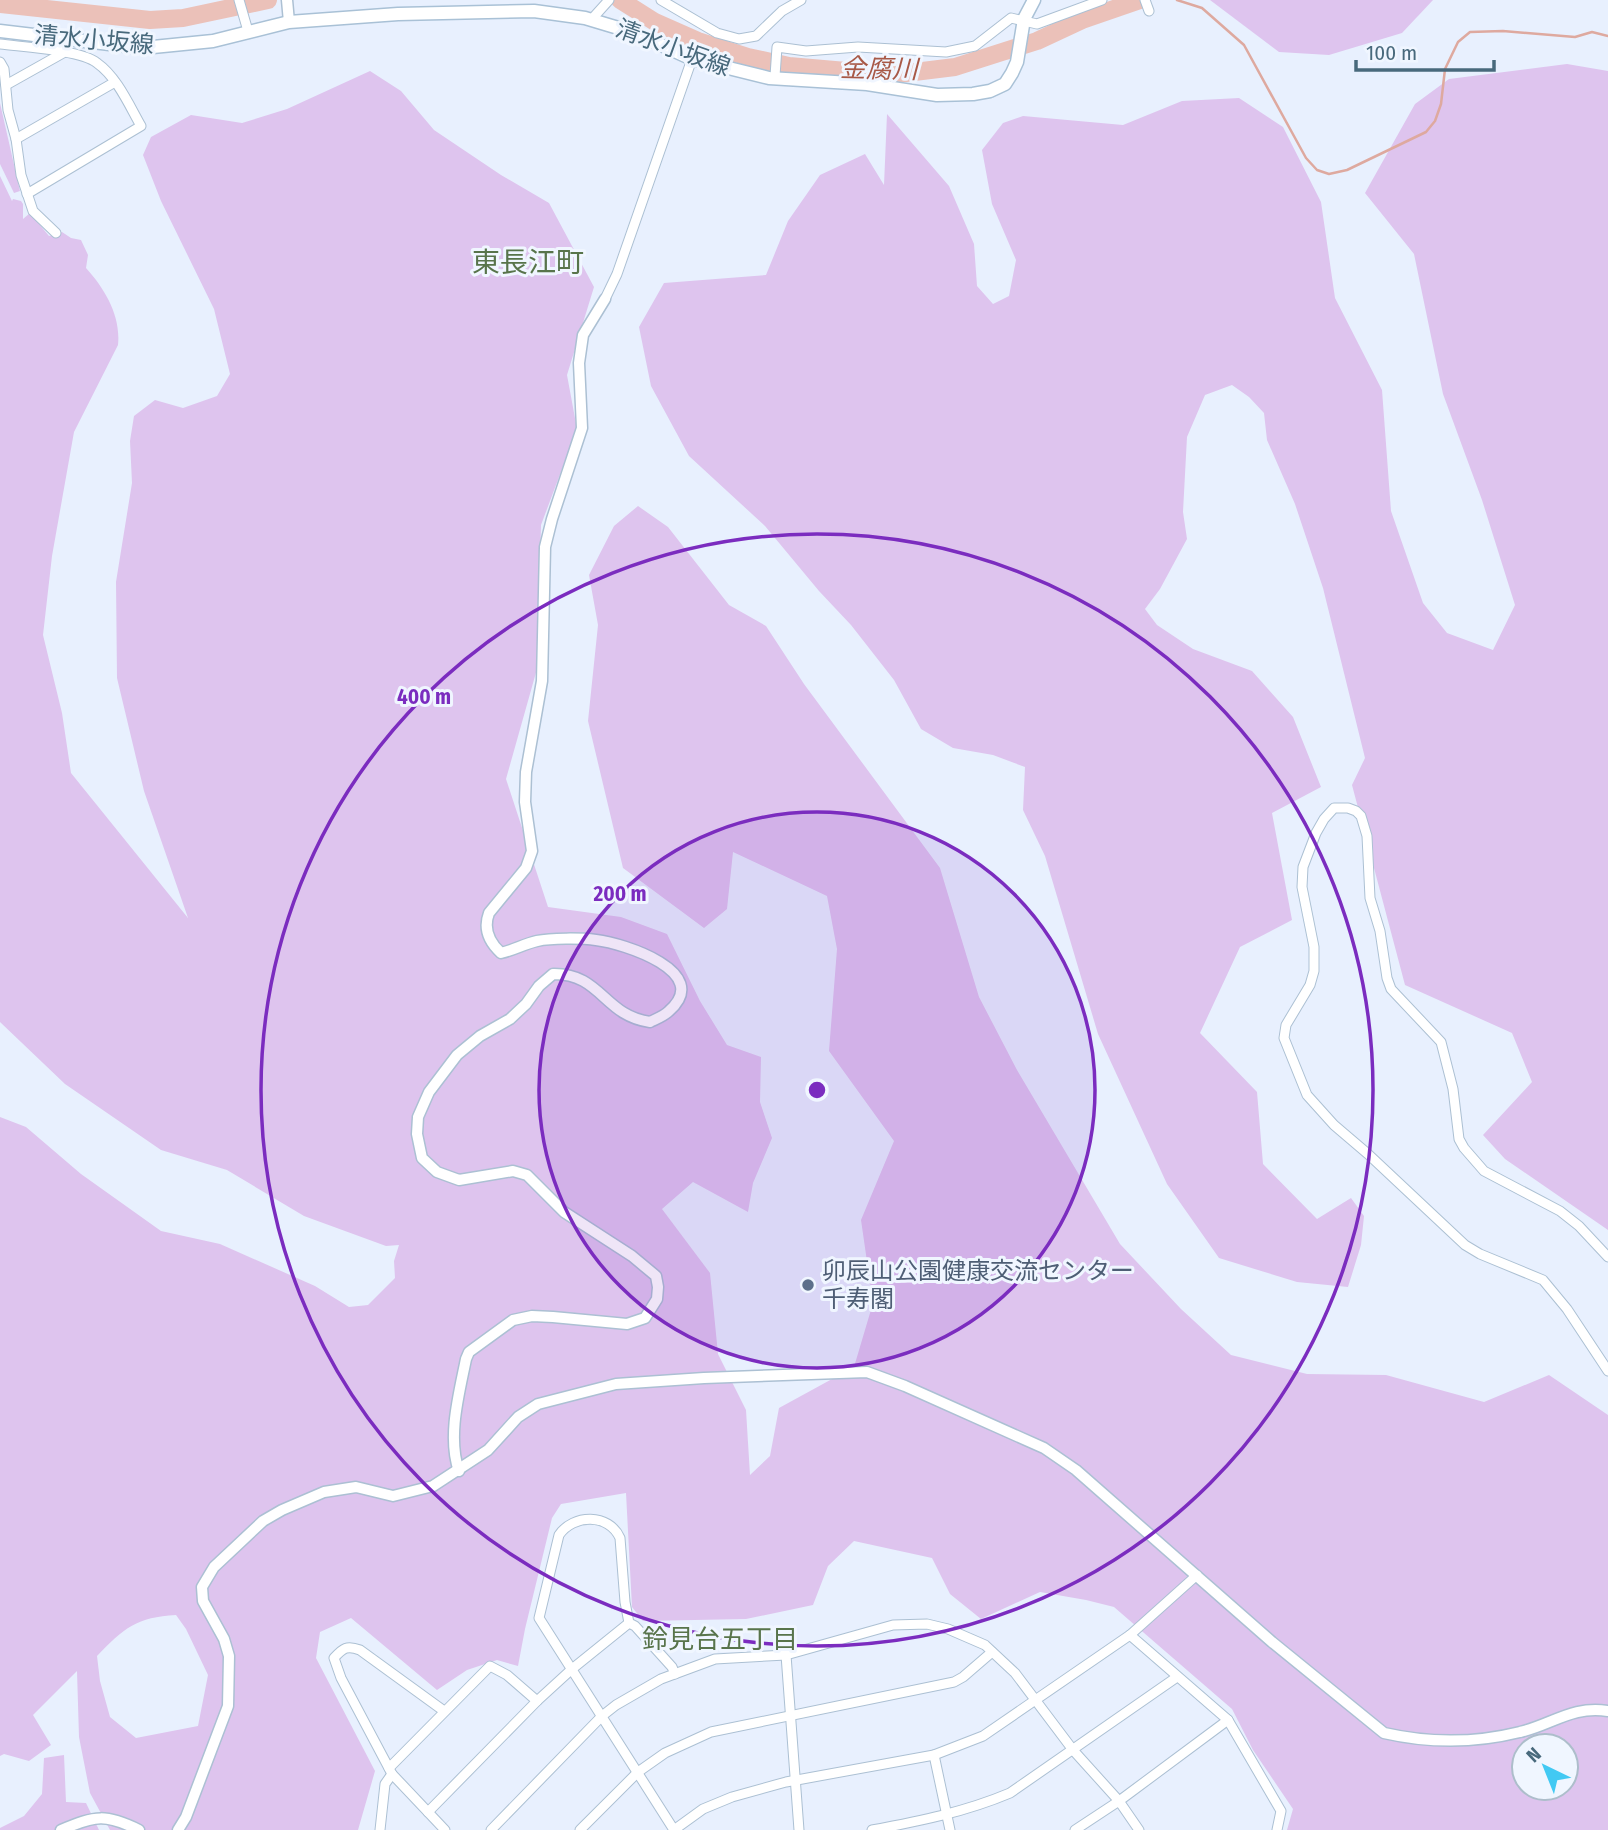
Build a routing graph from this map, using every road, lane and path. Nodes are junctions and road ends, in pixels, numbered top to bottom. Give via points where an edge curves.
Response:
1 (239, 0) edge
2 (608, 0) edge
3 (661, 0) edge
4 (801, 0) edge
5 (1034, 0) edge
6 (1102, 0) edge
7 (1145, 0) edge
8 (288, 10) edge
9 (1149, 11) dead end
10 (591, 20) junction
11 (1023, 23) junction
12 (247, 27) junction
13 (0, 31) edge
14 (0, 44) edge
15 (63, 53) junction
16 (692, 59) junction
17 (0, 62) edge
18 (772, 77) junction
19 (115, 82) junction
20 (6, 85) junction
21 (16, 139) junction
22 (27, 194) junction
23 (56, 233) dead end
24 (605, 299) joint
25 (1608, 1257) edge
26 (1608, 1371) edge
27 (458, 1471) junction
28 (1197, 1575) junction
29 (629, 1623) junction
30 (1130, 1635) junction
31 (992, 1651) junction
32 (786, 1655) junction
33 (572, 1669) junction
34 (675, 1674) junction
35 (1177, 1677) junction
36 (537, 1700) junction
37 (1036, 1700) junction
38 (444, 1711) junction
39 (1608, 1711) edge
40 (602, 1716) junction
41 (790, 1717) junction
42 (1227, 1720) junction
43 (1073, 1750) junction
44 (934, 1755) junction
45 (391, 1771) junction
46 (638, 1772) junction
47 (796, 1781) junction
48 (1119, 1801) junction
49 (428, 1812) junction
50 (947, 1815) junction
51 (61, 1830) edge
52 (139, 1830) edge
53 (178, 1830) edge
54 (380, 1830) edge
55 (445, 1830) edge
56 (491, 1830) edge
57 (580, 1830) edge
58 (674, 1830) edge
59 (799, 1830) edge
60 (872, 1830) edge
61 (950, 1830) edge
62 (1075, 1830) edge
63 (1139, 1830) edge
64 (1277, 1830) edge

1 - 12 street
2 - 10 street
3 - 4 street via 717,33 739,39 756,36
5 - 11 main road, 清水小坂線
6 - 11 street via 1037,24
7 - 9 street
8 - 10 main road, 清水小坂線 via 398,15 534,11
8 - 12 main road, 清水小坂線
10 - 16 main road, 清水小坂線 via 635,33
11 - 18 street via 1011,18 975,46 946,52 777,47
11 - 18 main road, 清水小坂線 via 1017,62 1005,84 990,91 937,95 867,83
12 - 13 main road, 清水小坂線 via 200,43 143,48
14 - 15 street
15 - 19 street via 95,61
15 - 20 street
16 - 18 main road, 清水小坂線
16 - 24 street
17 - 20 street
19 - 21 street
19 - 22 street via 142,126
20 - 21 street
21 - 22 street
22 - 23 street via 33,211
24 - 27 street via 583,335 579,363 582,428 545,547 542,681 526,772 532,851 526,868 489,913 487,932 501,953 551,940 596,940 628,947 663,962 681,989 669,1011 650,1022 637,1021 580,977 553,974 510,1019 457,1055 429,1091 417,1134 422,1158 437,1172 459,1180 513,1171 527,1175 581,1225 632,1255 656,1276 657,1299 645,1318 627,1324 532,1316 513,1320 470,1352 456,1425 453,1455
25 - 26 street via 1580,1226 1484,1171 1464,1148 1441,1042 1391,989 1387,978 1370,898 1367,835 1361,816 1348,808 1334,808 1316,833 1303,867 1314,971 1284,1038 1307,1096 1465,1245 1543,1280
27 - 28 street via 538,1404 590,1389 704,1378 867,1372 1044,1448
27 - 53 street via 433,1486 393,1496 356,1487 324,1492 263,1521 214,1567 202,1587 202,1601 229,1656 228,1706
28 - 30 street
28 - 39 street via 1384,1733 1442,1741 1471,1739 1521,1732 1593,1708
29 - 33 street
29 - 33 street via 616,1529 593,1518 564,1527 539,1618
29 - 34 street
30 - 35 street
30 - 37 street
31 - 32 street via 927,1624 893,1625
31 - 37 street
31 - 41 street via 954,1682
32 - 34 street via 715,1659
32 - 41 street
33 - 36 street
33 - 40 street
34 - 40 street
35 - 42 street
35 - 43 street
36 - 38 street via 490,1666
36 - 49 street
37 - 43 street
37 - 44 street via 984,1736
38 - 45 street
38 - 45 street via 360,1650 342,1648 334,1658 341,1678
40 - 46 street
40 - 56 street
41 - 46 street via 710,1732
41 - 47 street
42 - 48 street
42 - 64 street via 1281,1811
43 - 48 street
43 - 50 street via 1010,1793
44 - 47 street
44 - 50 street
45 - 49 street
45 - 54 street via 385,1784
46 - 57 street
46 - 58 street
47 - 58 street via 732,1797 703,1809
47 - 59 street
48 - 62 street
48 - 63 street
49 - 55 street
50 - 60 street
50 - 61 street
51 - 52 street via 100,1817

